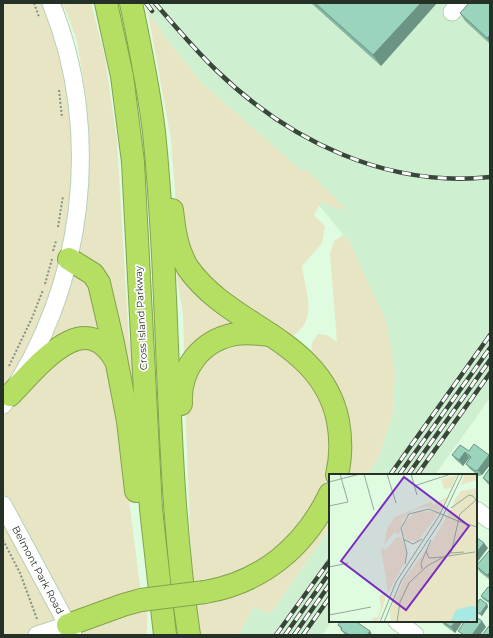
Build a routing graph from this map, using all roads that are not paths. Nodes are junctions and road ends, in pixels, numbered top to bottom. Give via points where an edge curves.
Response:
1 (51, 3) edge
2 (106, 3) edge
3 (131, 3) edge
4 (154, 131) junction
5 (69, 259) junction
6 (270, 335) junction
7 (116, 361) junction
8 (5, 402) edge
9 (173, 455) junction
10 (337, 474) edge
11 (329, 496) edge
12 (3, 505) edge
13 (477, 511) edge
14 (490, 520) edge
15 (155, 555) junction
16 (163, 608) junction
17 (398, 622) edge
18 (37, 627) edge
19 (71, 630) edge
20 (413, 634) edge
21 (154, 635) edge
22 (165, 635) edge
23 (189, 635) edge

1 - 5 street via 68,54 81,141 80,184
2 - 15 highway, Cross Island Parkway via 122,76 133,162 148,466
3 - 4 highway
4 - 6 highway via 172,202 176,235 187,266 206,288
4 - 9 highway
5 - 7 highway via 93,274 99,283
5 - 8 street via 45,328
6 - 9 highway via 246,333 226,337 208,345 194,357 184,376 181,395 182,416
6 - 10 highway via 300,355 327,391 338,426 340,453
7 - 8 highway via 105,345 94,339 80,337 61,346
7 - 15 highway via 128,421 138,509
9 - 23 highway via 179,554
11 - 19 highway, bridge via 305,535 283,557 244,581 205,592 141,600 123,605
12 - 19 street, Belmont Park Road
13 - 14 street
15 - 16 highway, Cross Island Parkway
16 - 21 highway
16 - 22 highway, Cross Island Parkway
17 - 20 street
18 - 19 street

